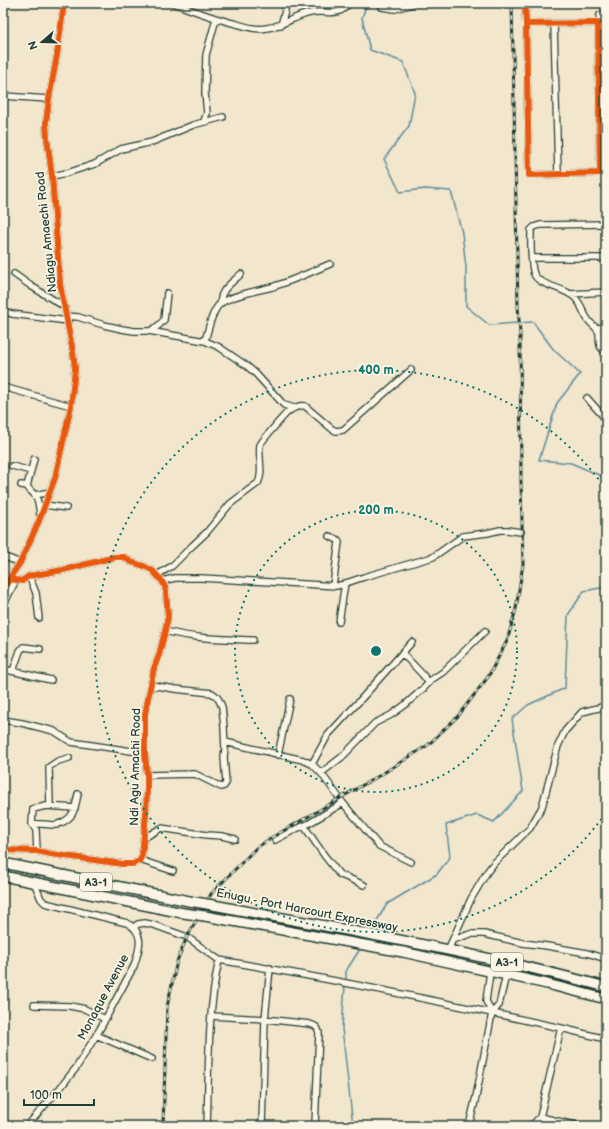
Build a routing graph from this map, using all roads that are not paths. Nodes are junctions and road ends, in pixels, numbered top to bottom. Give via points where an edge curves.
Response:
1 (64, 3) edge
2 (173, 3) edge
3 (284, 3) edge
4 (349, 3) edge
5 (416, 3) edge
6 (526, 3) edge
7 (382, 7) dead end
8 (606, 14) edge
9 (216, 18) junction
10 (598, 23) junction
11 (526, 24) junction
12 (554, 24) junction
13 (281, 25) junction
14 (3, 96) edge
15 (49, 99) junction
16 (223, 117) dead end
17 (204, 121) junction
18 (558, 174) junction
19 (52, 176) junction
20 (606, 224) edge
21 (532, 258) junction
22 (606, 258) edge
23 (330, 264) dead end
24 (14, 274) dead end
25 (241, 274) dead end
26 (606, 292) edge
27 (167, 294) dead end
28 (570, 294) junction
29 (221, 303) junction
30 (65, 307) junction
31 (3, 311) edge
32 (67, 318) junction
33 (606, 327) edge
34 (597, 328) junction
35 (149, 331) junction
36 (205, 341) junction
37 (606, 351) edge
38 (411, 370) dead end
39 (3, 387) edge
40 (587, 398) dead end
41 (284, 405) junction
42 (71, 406) junction
43 (294, 408) junction
44 (286, 413) junction
45 (606, 423) edge
46 (34, 459) dead end
47 (12, 466) dead end
48 (31, 472) junction
49 (21, 486) dead end
50 (27, 486) junction
51 (50, 492) junction
52 (35, 495) junction
53 (45, 505) junction
54 (66, 508) dead end
55 (39, 521) junction
56 (521, 532) dead end
57 (329, 536) dead end
58 (3, 556) edge
59 (20, 563) junction
60 (157, 575) junction
61 (29, 576) junction
62 (13, 580) junction
63 (162, 581) junction
64 (345, 584) junction
65 (333, 586) junction
66 (3, 590) edge
67 (6, 600) dead end
68 (39, 618) dead end
69 (339, 622) dead end
70 (165, 631) junction
71 (485, 631) dead end
72 (253, 640) dead end
73 (412, 642) dead end
74 (40, 649) dead end
75 (402, 653) junction
76 (3, 669) edge
77 (13, 671) junction
78 (51, 680) dead end
79 (429, 683) junction
80 (151, 685) junction
81 (290, 699) dead end
82 (606, 706) edge
83 (3, 720) edge
84 (225, 742) junction
85 (144, 753) junction
86 (278, 755) junction
87 (69, 758) dead end
88 (312, 764) junction
89 (321, 773) junction
90 (147, 775) junction
91 (78, 794) dead end
92 (343, 803) junction
93 (50, 806) junction
94 (75, 808) junction
95 (32, 824) junction
96 (304, 826) junction
97 (144, 838) junction
98 (235, 839) dead end
99 (275, 840) dead end
100 (3, 850) edge
101 (37, 851) junction
102 (140, 860) junction
103 (411, 862) dead end
104 (3, 863) edge
105 (173, 871) dead end
106 (3, 876) edge
107 (34, 882) junction
108 (364, 885) dead end
109 (134, 927) junction
110 (453, 940) junction
111 (448, 950) junction
112 (606, 959) edge
113 (219, 960) junction
114 (270, 968) junction
115 (490, 972) junction
116 (506, 975) junction
117 (606, 987) edge
118 (606, 999) edge
119 (34, 1005) dead end
120 (492, 1013) junction
121 (211, 1016) junction
122 (105, 1019) junction
123 (265, 1019) junction
124 (561, 1028) junction
125 (96, 1035) junction
126 (606, 1039) edge
127 (152, 1059) dead end
128 (540, 1117) junction
129 (27, 1126) edge
130 (207, 1126) edge
131 (262, 1126) edge
132 (315, 1126) edge
133 (469, 1126) edge
134 (531, 1126) edge
135 (579, 1126) edge

1 - 15 street, Ndiagu Amaechi Road
2 - 9 street
3 - 13 street via 285,11
4 - 13 street via 339,12 312,12
5 - 7 street via 395,8
6 - 11 street
8 - 10 street via 600,15
9 - 13 street via 254,29
9 - 17 street via 206,55 207,113
10 - 12 street
10 - 18 street via 600,173
11 - 12 street
11 - 18 street via 529,175
12 - 18 street
14 - 15 street
15 - 19 street, Ndiagu Amaechi Road via 46,122
16 - 17 street
17 - 19 street via 152,142 121,149 95,164
19 - 30 street, Ndiagu Amaechi Road via 60,284
20 - 21 street via 534,227 530,230
21 - 22 street
21 - 28 street via 534,275 538,280
23 - 29 street
24 - 30 street
25 - 29 street via 223,291
26 - 28 street
27 - 35 street via 164,320
28 - 34 street via 577,299 589,322
29 - 36 street via 217,306
30 - 32 street, Ndiagu Amaechi Road
31 - 32 street via 12,314
32 - 35 street via 78,317 104,326
32 - 42 street, Ndiagu Amaechi Road via 75,369
33 - 34 street
34 - 37 street via 600,346
35 - 36 street
36 - 41 street via 247,366
38 - 43 street via 343,430 332,429 305,406
39 - 42 street
40 - 45 street
41 - 43 street
41 - 44 street
42 - 51 street, Ndiagu Amaechi Road
43 - 44 street
44 - 60 street via 261,442 258,483 230,504 207,532 172,566
46 - 48 street
47 - 48 street
48 - 50 street
49 - 50 street
50 - 52 street
51 - 52 street
51 - 53 street, Ndiagu Amaechi Road
52 - 55 street via 40,511
53 - 54 street
53 - 55 street, Ndiagu Amaechi Road
55 - 59 street, Ndiagu Amaechi Road
56 - 64 street via 500,530 463,536 433,557
57 - 65 street via 339,542
58 - 59 street
59 - 62 street, Ndiagu Amaechi Road
60 - 61 street, Ndi Agu Amachi Road via 124,557 116,557
60 - 63 street, Ndi Agu Amachi Road
61 - 62 street, Ndi Agu Amachi Road via 22,581
61 - 68 street via 36,593
62 - 66 street, Ndiagu Amaechi Road
62 - 67 street
63 - 65 street via 201,578
63 - 70 street, Ndi Agu Amachi Road via 168,617
64 - 65 street
64 - 69 street
70 - 72 street via 207,638
70 - 80 street, Ndi Agu Amachi Road
71 - 79 street
73 - 75 street
74 - 77 street via 23,647
75 - 79 street
75 - 88 street via 328,735
76 - 77 street
77 - 78 street
79 - 89 street via 405,705 375,723 342,757
80 - 84 street via 212,693 216,696 222,707
80 - 85 street, Ndi Agu Amachi Road via 145,714
81 - 86 street
82 - 110 street via 582,712 565,731 558,746 542,807 530,828 487,872 471,899
83 - 85 street via 54,731 71,742
84 - 86 street
84 - 90 street via 224,786 221,787 195,774
85 - 90 street, Ndi Agu Amachi Road
86 - 88 street
87 - 93 street via 49,766
88 - 89 street
89 - 92 street
90 - 97 street, Ndi Agu Amachi Road
91 - 94 street
92 - 96 street
92 - 103 street via 379,846
93 - 94 street
93 - 95 street via 33,809
94 - 95 street via 68,820 58,824
95 - 101 street via 36,830
96 - 99 street
96 - 108 street via 338,874
97 - 98 street via 161,828
97 - 102 street, Ndi Agu Amachi Road
100 - 101 street
101 - 102 street via 123,864 133,864
102 - 105 street
104 - 111 highway, Enugu - Port Harcourt Expressway / A3-1, bridge
106 - 107 highway, A3-1
107 - 109 street via 45,903
107 - 115 highway, A3-1, bridge via 183,913 403,952
109 - 113 street via 138,924 154,924 187,937
109 - 122 street, Monaque Avenue via 139,937 134,966
110 - 111 street
110 - 112 street via 470,934 484,934 523,944 587,953
111 - 117 highway, Enugu - Port Harcourt Expressway / A3-1
113 - 114 street
113 - 121 street
114 - 120 street
114 - 123 street
115 - 116 highway
115 - 120 street via 486,1001
116 - 118 highway
116 - 120 street via 499,1005
119 - 122 street via 70,1006 85,1009
120 - 124 street
120 - 133 street
121 - 123 street
121 - 130 street
122 - 125 street, Monaque Avenue
123 - 131 street
123 - 132 street via 310,1024 318,1028
124 - 126 street
124 - 128 street
125 - 127 street
125 - 129 street, Monaque Avenue via 76,1068
128 - 134 street
128 - 135 street

